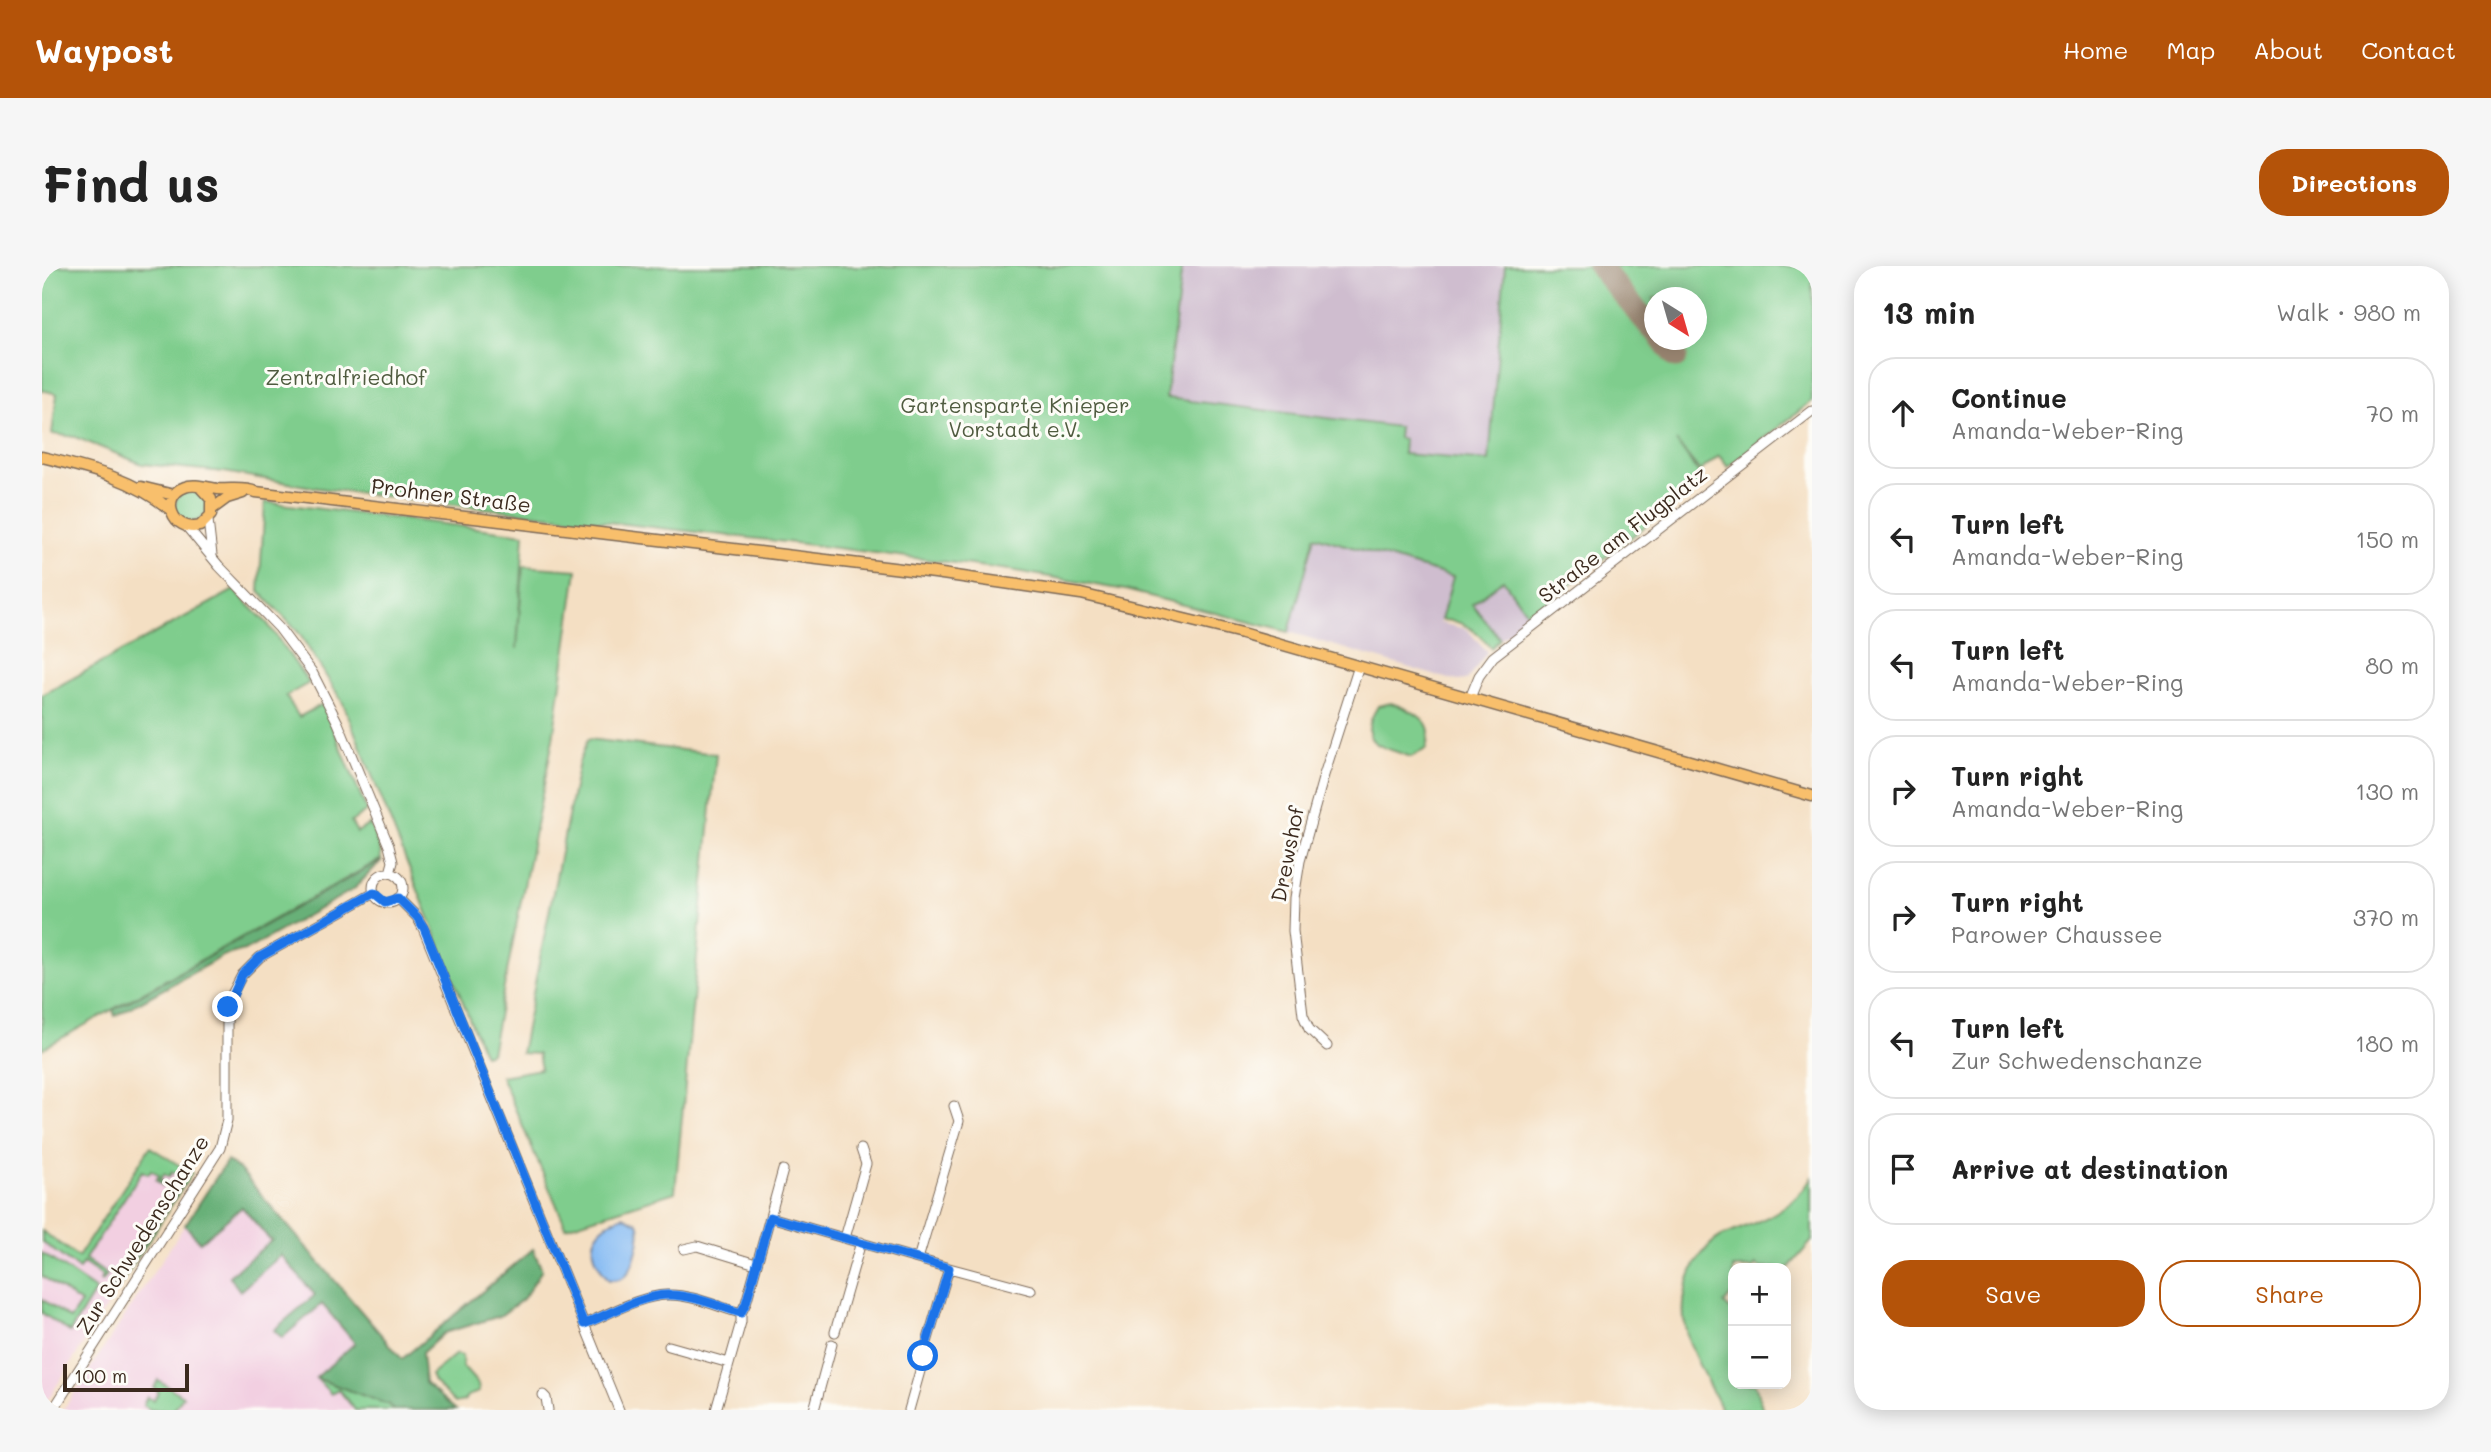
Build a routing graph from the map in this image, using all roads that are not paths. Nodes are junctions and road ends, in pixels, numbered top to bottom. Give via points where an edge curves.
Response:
1 (1812, 411) edge
2 (42, 457) edge
3 (135, 486) junction
4 (200, 487) junction
5 (256, 492) junction
6 (174, 495) junction
7 (172, 510) junction
8 (210, 515) junction
9 (186, 526) junction
10 (212, 557) junction
11 (1359, 666) junction
12 (1470, 698) junction
13 (1812, 796) edge
14 (390, 873) junction
15 (374, 893) junction
16 (398, 898) junction
17 (1327, 1046) dead end
18 (954, 1106) dead end
19 (861, 1149) dead end
20 (783, 1170) dead end
21 (770, 1217) junction
22 (845, 1238) junction
23 (861, 1242) junction
24 (684, 1249) dead end
25 (918, 1259) junction
26 (756, 1264) junction
27 (949, 1268) junction
28 (1031, 1290) dead end
29 (741, 1313) junction
30 (584, 1324) junction
31 (835, 1332) dead end
32 (832, 1344) dead end
33 (669, 1346) dead end
34 (923, 1356) dead end
35 (729, 1363) junction
36 (920, 1371) dead end
37 (542, 1395) dead end
38 (716, 1408) edge
39 (53, 1410) edge
40 (548, 1410) edge
41 (618, 1410) edge
42 (727, 1410) edge
43 (814, 1410) edge
44 (909, 1410) edge

1 - 12 street, Straße am Flugplatz via 1493,657
2 - 3 main road via 115,476
3 - 6 main road
3 - 7 main road
4 - 5 main road, Prohner Straße
4 - 6 main road via 186,486
4 - 8 main road via 209,494
5 - 8 main road, Prohner Straße via 236,494
5 - 11 main road, Prohner Straße via 1082,594
6 - 7 main road
7 - 9 main road via 176,520
8 - 9 main road via 195,527
8 - 10 street
9 - 10 street
10 - 14 street via 285,635 321,687 389,846
11 - 12 main road, Prohner Straße
11 - 17 street, Drewshof via 1300,861 1294,898 1293,931 1303,1015 1309,1029
12 - 13 main road, Prohner Straße
14 - 15 street via 376,879
14 - 16 street via 401,881
15 - 16 street via 385,902
15 - 39 street, Zur Schwedenschanze via 268,952 242,975 227,1013 227,1120 220,1148
16 - 30 street via 424,928
18 - 25 street via 959,1121
19 - 22 street via 866,1164
20 - 21 street
21 - 22 street
21 - 26 street
22 - 23 street
23 - 25 street
23 - 31 street
24 - 26 street via 697,1246
25 - 27 street
26 - 29 street
27 - 28 street
27 - 34 street
29 - 30 street via 663,1295
29 - 35 street
30 - 41 street
32 - 43 street
33 - 35 street
35 - 38 street
36 - 44 street
37 - 40 street
38 - 42 street

